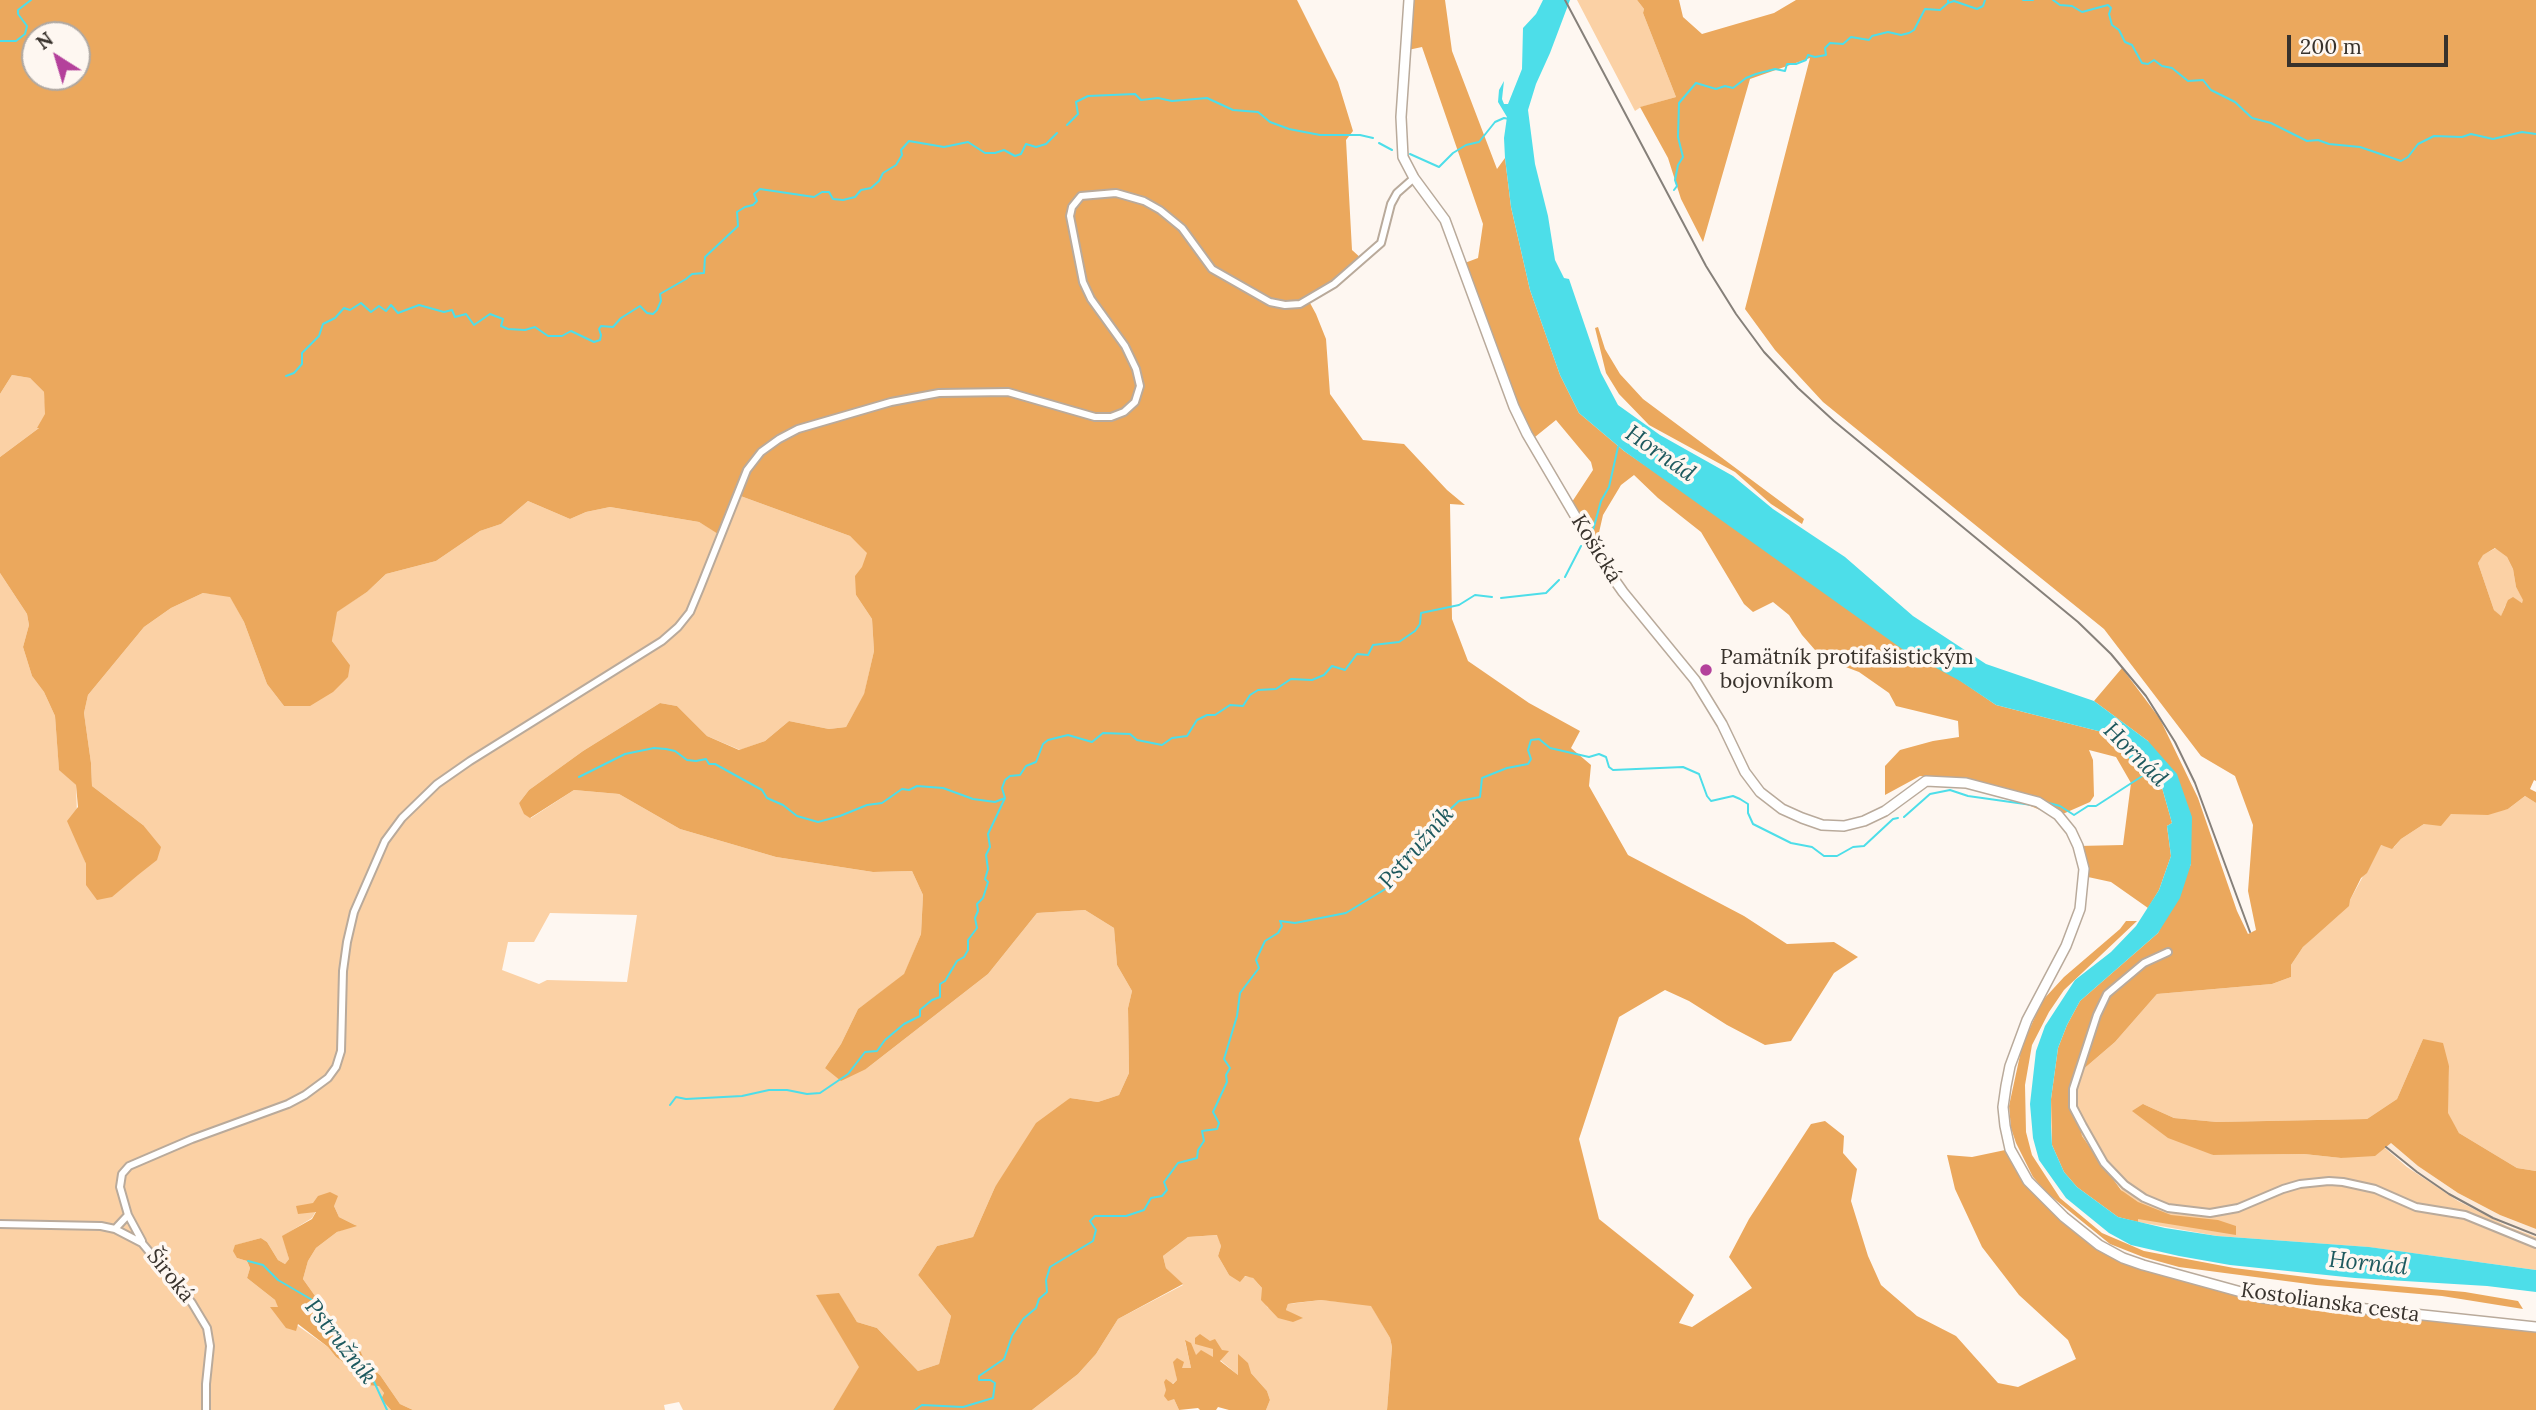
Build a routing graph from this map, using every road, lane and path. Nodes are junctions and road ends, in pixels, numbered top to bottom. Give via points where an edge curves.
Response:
1 (1409, 0) edge
2 (1413, 178) junction
3 (2038, 802) joint
4 (2168, 952) dead end
5 (128, 1215) junction
6 (0, 1224) edge
7 (116, 1229) junction
8 (2536, 1244) edge
9 (144, 1245) junction
10 (2536, 1327) edge
11 (206, 1410) edge

1 - 2 street, Košická via 1401,117 1403,153
2 - 3 street, Košická via 1445,220 1527,434 1623,592 1691,673 1760,792 1782,808 1822,824 1844,826 1885,811 1926,781 1966,783
2 - 5 street via 1391,204 1381,243 1334,284 1300,304 1285,305 1270,302 1212,269 1182,228 1144,201 1116,193 1081,196 1070,216 1083,282 1125,346 1140,386 1135,402 1124,412 1095,417 1008,392 939,393 798,429 761,452 747,470 701,588 678,627 437,784 385,841 354,912 343,971 341,1051 328,1078 288,1104 129,1166 120,1187
3 - 10 street, Kostolianska cesta via 2071,831 2084,869 2080,909 2027,1020 2010,1066 2003,1107 2010,1149 2039,1193 2080,1231 2123,1258 2241,1293 2288,1302
4 - 8 street via 2144,963 2108,994 2074,1082 2077,1115 2104,1163 2125,1185 2168,1208 2210,1213 2238,1208 2300,1184 2343,1182 2375,1189 2416,1207 2465,1215
5 - 7 street
5 - 9 street
6 - 7 street, Široká via 85,1224
7 - 9 street, Široká
9 - 11 street, Široká via 207,1328

